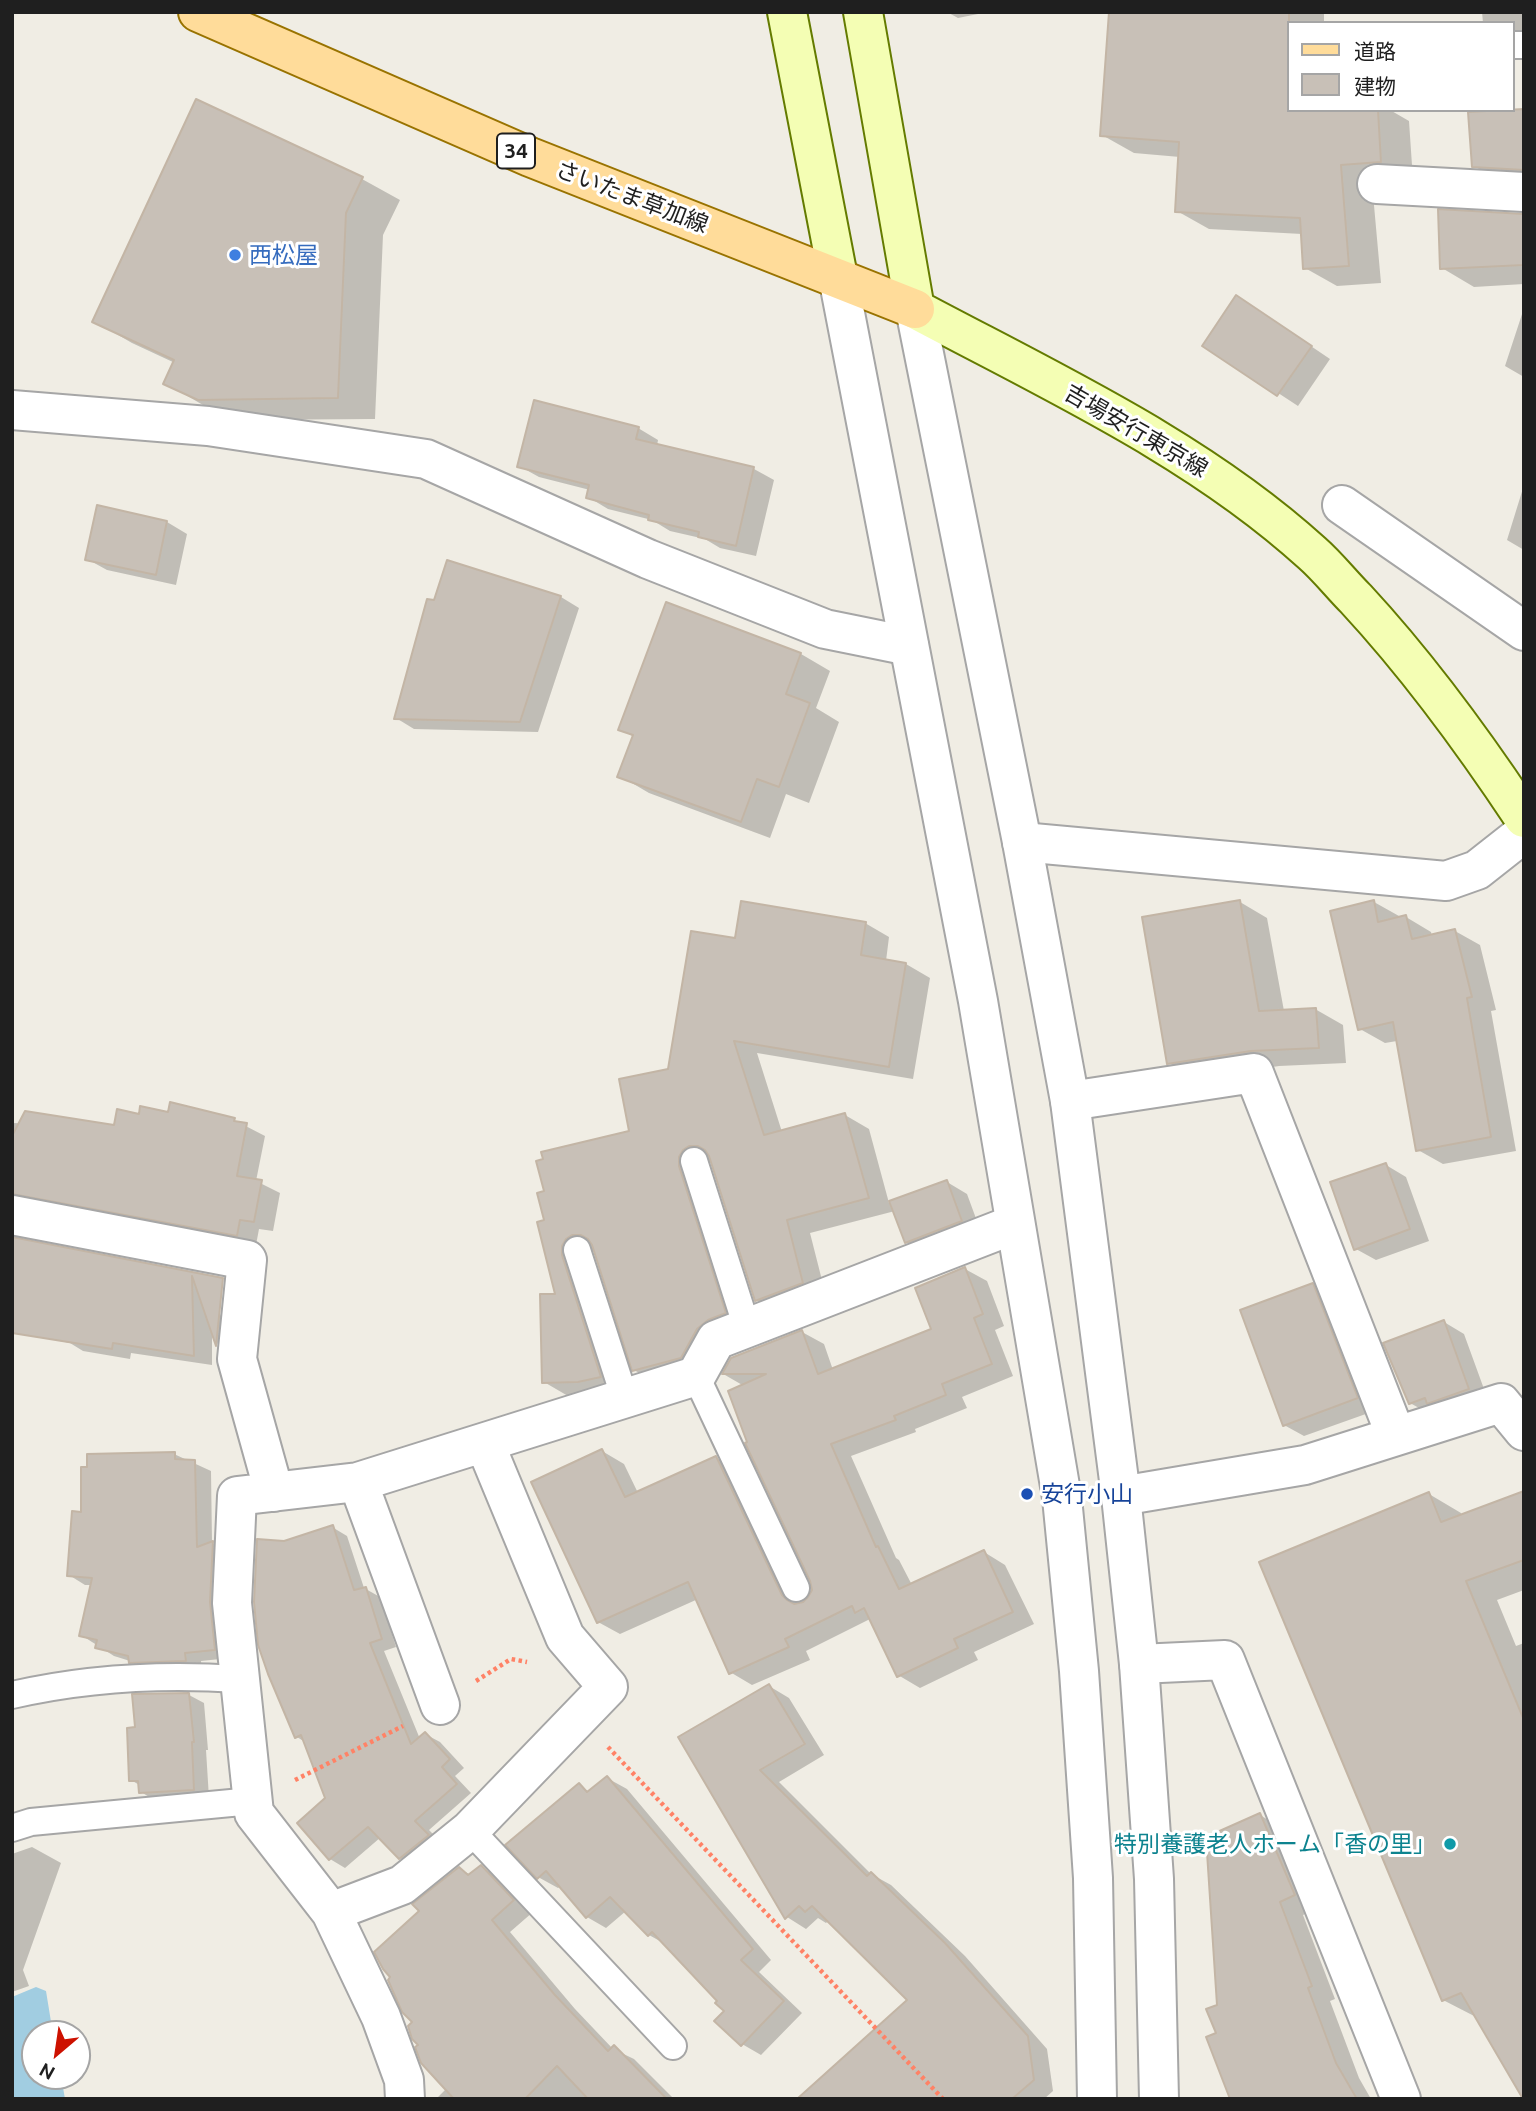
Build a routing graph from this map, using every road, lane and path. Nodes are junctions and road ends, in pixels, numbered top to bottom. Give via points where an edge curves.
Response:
1 (198, 12) edge
2 (787, 12) edge
3 (863, 12) edge
4 (1377, 184) dead end
5 (1524, 192) edge
6 (838, 277) junction
7 (915, 309) junction
8 (12, 410) edge
9 (1342, 505) dead end
10 (1524, 631) edge
11 (909, 646) junction
12 (1524, 818) edge
13 (1524, 833) edge
14 (1022, 842) junction
15 (1070, 1101) junction
16 (694, 1161) dead end
17 (12, 1215) edge
18 (1015, 1224) junction
19 (577, 1250) dead end
20 (747, 1328) junction
21 (696, 1376) junction
22 (625, 1399) junction
23 (1516, 1408) edge
24 (1396, 1436) junction
25 (485, 1444) junction
26 (358, 1482) junction
27 (274, 1492) junction
28 (1121, 1496) junction
29 (796, 1588) dead end
30 (1139, 1664) junction
31 (534, 1670) dead end
32 (239, 1679) junction
33 (12, 1695) edge
34 (440, 1705) junction
35 (579, 1717) junction
36 (252, 1801) junction
37 (12, 1828) edge
38 (470, 1830) junction
39 (331, 1912) junction
40 (673, 2046) dead end
41 (405, 2099) edge
42 (943, 2099) edge
43 (1097, 2099) edge
44 (1159, 2099) edge
45 (1401, 2099) edge

1 - 6 main road, さいたま草加線 / 34 via 530,157
2 - 6 main road
3 - 7 main road
4 - 5 street
6 - 7 main road, さいたま草加線 / 34
6 - 11 street
7 - 12 main road, 吉場安行東京線 via 1099,407 1224,482 1313,553 1400,646
7 - 14 street
8 - 11 street via 208,426 426,459 648,559 825,629
9 - 10 street
11 - 18 street via 978,1001
13 - 14 street via 1477,870 1446,881
14 - 15 street
15 - 24 street via 1254,1073
15 - 28 street
16 - 20 lane
17 - 27 street via 247,1260 237,1359
18 - 20 street
18 - 43 street via 1062,1498 1079,1671 1093,1878
19 - 22 lane
20 - 21 street via 716,1340
21 - 22 street
21 - 29 lane
22 - 25 street
23 - 24 street
24 - 28 street via 1305,1465
25 - 26 street
25 - 35 street via 565,1637 608,1687
26 - 27 street
26 - 34 street
27 - 32 street via 237,1496 232,1603
28 - 30 street
30 - 44 street via 1154,1879
30 - 45 street via 1225,1660
31 - 34 path via 525,1661 511,1659
32 - 33 lane via 183,1675 48,1686
32 - 36 street
34 - 36 path
35 - 38 street
35 - 42 path
36 - 37 lane via 32,1822
36 - 39 street via 254,1813
38 - 39 street via 402,1885
38 - 40 lane
39 - 41 street via 381,2017 404,2080

